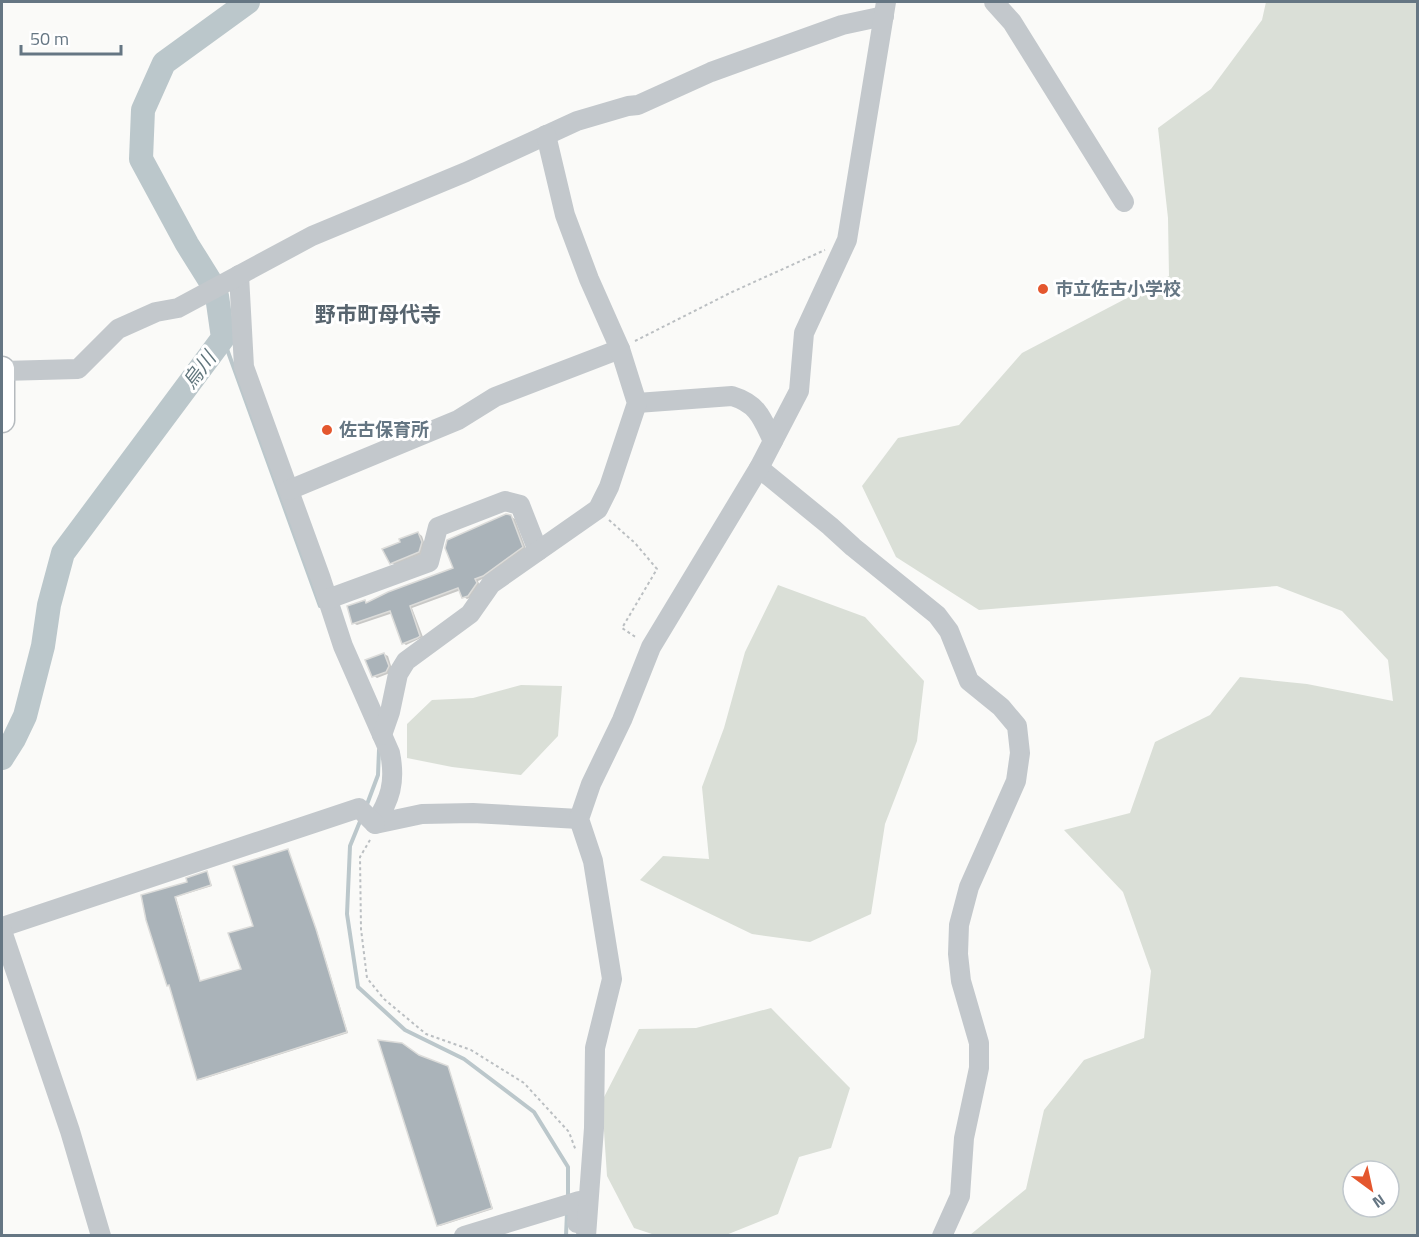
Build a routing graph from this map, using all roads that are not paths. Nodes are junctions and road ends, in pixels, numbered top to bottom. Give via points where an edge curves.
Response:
1 (994, 2) edge
2 (885, 9) edge
3 (546, 135) junction
4 (1124, 202) dead end
5 (235, 277) junction
6 (620, 349) junction
7 (2, 370) edge
8 (637, 403) junction
9 (2, 420) edge
10 (773, 441) junction
11 (759, 468) junction
12 (289, 490) junction
13 (538, 551) junction
14 (328, 600) junction
15 (382, 735) junction
16 (579, 819) junction
17 (377, 824) junction
18 (2, 929) edge
19 (101, 1236) edge
20 (464, 1236) edge
21 (576, 1236) edge
22 (586, 1236) edge
23 (942, 1236) edge

1 - 4 street via 1012,22
2 - 3 street via 711,72 638,105 577,121
2 - 10 street via 846,240 804,333 799,391
3 - 5 street via 312,236
3 - 6 street via 565,215
5 - 7 street via 178,308 156,312 118,329 78,369
5 - 12 street via 244,367
6 - 8 street
6 - 12 street via 495,397 458,420
7 - 9 main road
8 - 10 street via 732,396 746,400 760,413
8 - 13 street via 598,509
10 - 11 street
11 - 16 street via 651,647
11 - 23 street via 937,615 949,631 969,681 1001,706 1017,726 1020,753 1016,781 969,887 959,925 961,981 979,1043 978,1068 964,1138 960,1196
12 - 14 street
13 - 14 street via 520,505 505,501 438,527 429,562
13 - 15 street via 491,584 470,614 406,661 398,674
14 - 15 street via 343,646
15 - 17 street via 393,771 389,801
16 - 17 street via 422,814
16 - 22 street via 592,861 612,979 595,1048
17 - 18 street via 358,808
18 - 19 street
20 - 21 street via 579,1202

